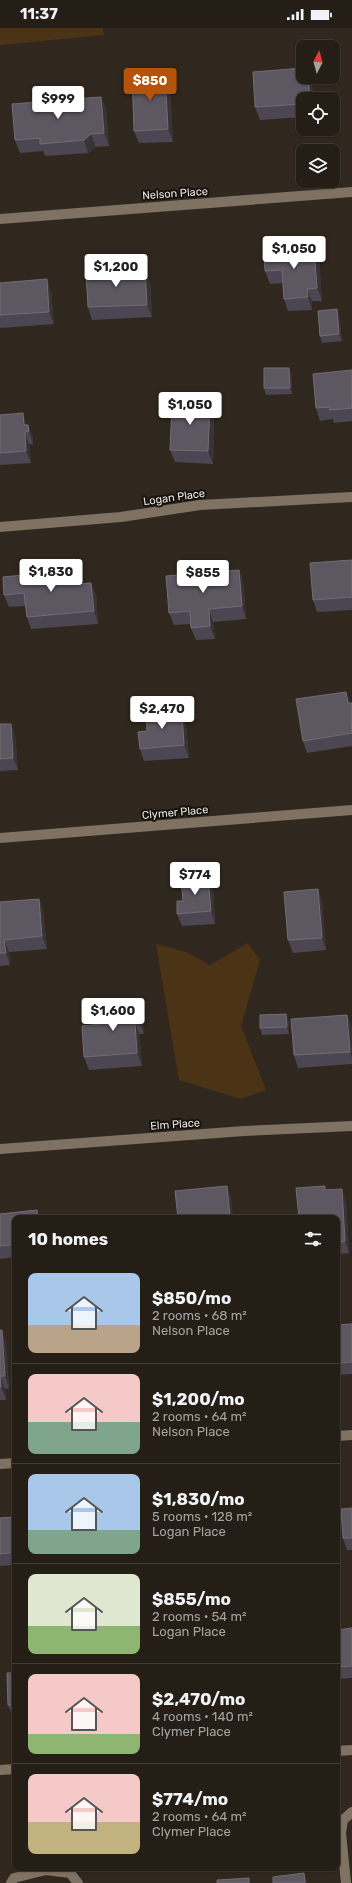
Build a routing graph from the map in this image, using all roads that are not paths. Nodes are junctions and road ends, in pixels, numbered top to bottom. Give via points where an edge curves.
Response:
1 (352, 192) edge
2 (0, 219) edge
3 (352, 496) edge
4 (0, 527) edge
5 (352, 810) edge
6 (0, 838) edge
7 (352, 1126) edge
8 (0, 1149) edge
9 (352, 1435) edge
10 (340, 1436) edge
11 (12, 1463) edge
12 (0, 1464) edge
13 (352, 1750) edge
14 (340, 1751) edge
15 (12, 1769) edge
16 (0, 1770) edge
17 (352, 1812) edge
18 (42, 1871) edge
19 (54, 1871) edge
20 (11, 1883) edge
21 (78, 1883) edge
22 (346, 1883) edge

1 - 2 street, Nelson Place
3 - 4 street, Logan Place via 200,505 121,517
5 - 6 street, Clymer Place
7 - 8 street, Elm Place via 244,1131
9 - 10 street
11 - 12 street
13 - 14 street
15 - 16 street
17 - 22 street via 343,1820 341,1833
18 - 20 street via 14,1878
19 - 21 street via 70,1873

